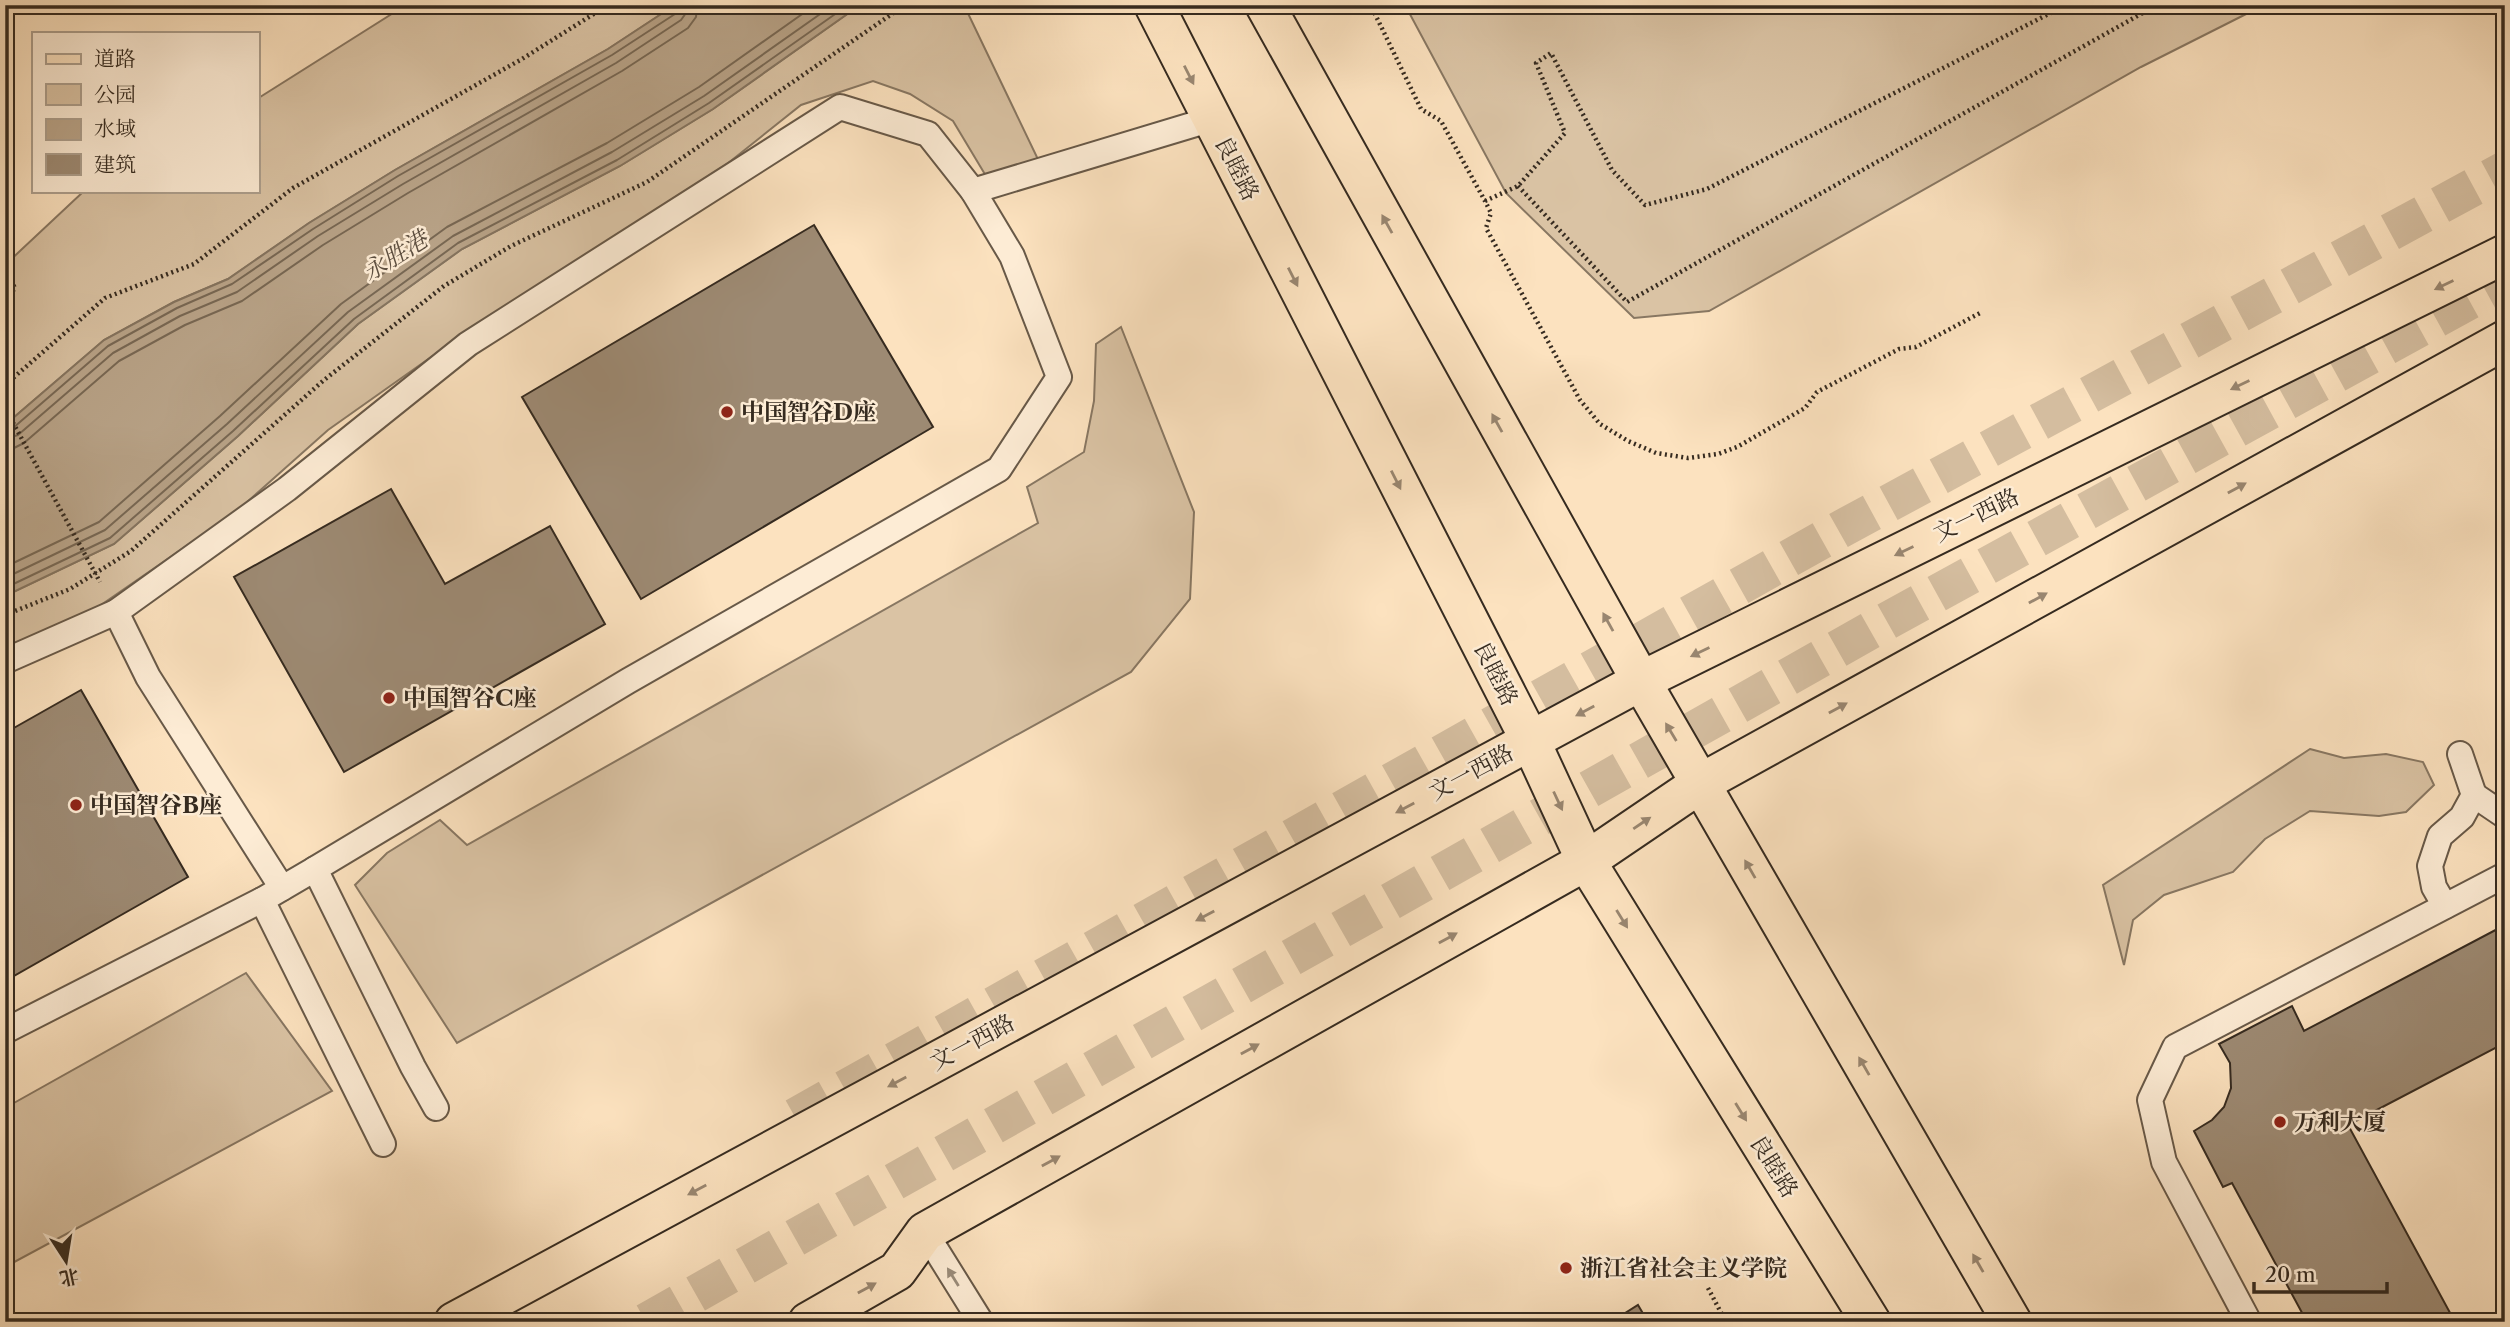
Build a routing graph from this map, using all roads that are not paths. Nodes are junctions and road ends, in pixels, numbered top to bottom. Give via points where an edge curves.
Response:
1 (1265, 5) edge
2 (1156, 9) edge
3 (1212, 119) junction
4 (973, 191) junction
5 (2505, 254) edge
6 (2505, 340) edge
7 (116, 612) junction
8 (5, 661) edge
9 (1641, 681) junction
10 (1530, 740) junction
11 (2460, 754) dead end
12 (1701, 783) junction
13 (2474, 795) junction
14 (2505, 816) edge
15 (1586, 861) junction
16 (315, 869) junction
17 (2505, 875) edge
18 (272, 894) junction
19 (2445, 906) junction
20 (5, 1031) edge
21 (436, 1108) dead end
22 (383, 1143) dead end
23 (925, 1231) junction
24 (814, 1320) edge
25 (454, 1322) edge
26 (981, 1322) edge
27 (1871, 1322) edge
28 (2012, 1322) edge
29 (2249, 1322) edge

9 -> 1 main road
2 -> 3 main road, 良睦路
3 - 4 lane
3 -> 10 main road, 良睦路
4 - 7 lane via 928,134 839,107 468,344 287,489
4 - 16 lane via 1012,256 1059,377 999,469 628,681
5 -> 9 main road, 文一西路
12 -> 6 main road
7 - 8 lane
7 - 18 lane
9 -> 10 main road, 文一西路
12 -> 9 main road
10 -> 15 main road, 良睦路
10 -> 25 main road, 文一西路
11 - 13 lane
15 -> 12 main road
28 -> 12 main road
13 - 14 lane
13 - 19 lane via 2462,817 2440,836 2430,866 2434,887
23 -> 15 main road
15 -> 27 main road, 良睦路
16 - 18 lane
16 - 21 lane
17 - 19 lane
18 - 20 lane
18 - 22 lane
19 - 29 lane via 2175,1047 2150,1100 2164,1162
24 -> 23 main road via 897,1272
26 -> 23 lane

